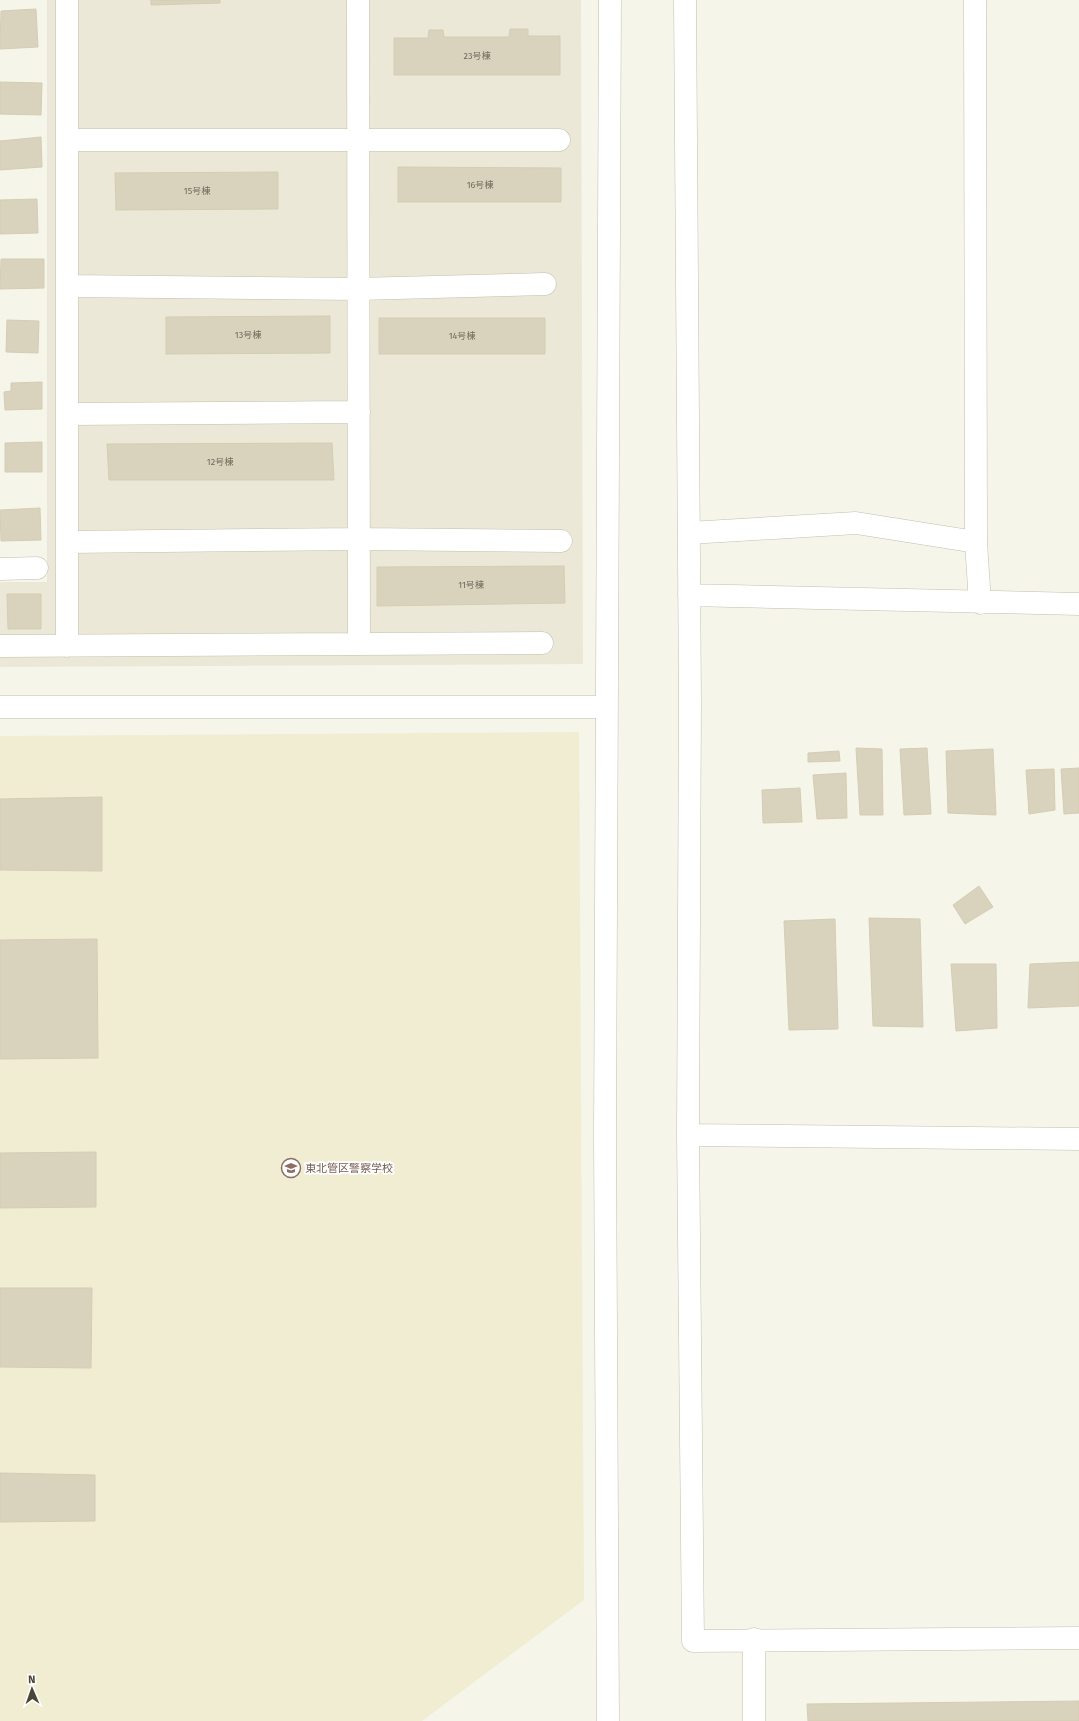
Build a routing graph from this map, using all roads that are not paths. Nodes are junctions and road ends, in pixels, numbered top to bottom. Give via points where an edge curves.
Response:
1 (67, 0) edge
2 (358, 0) edge
3 (610, 0) edge
4 (685, 0) edge
5 (975, 0) edge
6 (67, 140) junction
7 (559, 140) dead end
8 (358, 141) junction
9 (545, 284) dead end
10 (67, 286) junction
11 (358, 289) junction
12 (358, 412) junction
13 (67, 414) junction
14 (689, 533) junction
15 (359, 539) junction
16 (561, 541) dead end
17 (67, 542) junction
18 (976, 542) junction
19 (37, 568) dead end
20 (0, 569) edge
21 (689, 595) junction
22 (980, 602) junction
23 (1079, 604) edge
24 (542, 643) dead end
25 (359, 644) junction
26 (0, 646) edge
27 (67, 646) junction
28 (0, 707) edge
29 (607, 707) junction
30 (688, 1135) junction
31 (1079, 1139) edge
32 (1079, 1638) edge
33 (754, 1639) junction
34 (608, 1721) edge
35 (754, 1721) edge

1 - 6 street
2 - 8 street
3 - 29 street
4 - 14 street
5 - 18 street
6 - 8 street
6 - 10 street
7 - 8 street
8 - 11 street
9 - 11 street
10 - 11 street
10 - 13 street
11 - 12 street
12 - 13 street
12 - 15 street
13 - 17 street
14 - 18 street via 856,523
14 - 21 street
15 - 16 street
15 - 17 street
15 - 25 street
17 - 27 street
18 - 22 street
19 - 20 street
21 - 22 street
21 - 30 street
22 - 23 street
24 - 25 street
25 - 27 street
26 - 27 street
28 - 29 street
29 - 34 street via 605,1136
30 - 31 street
30 - 33 street via 693,1641
32 - 33 street
33 - 35 street

